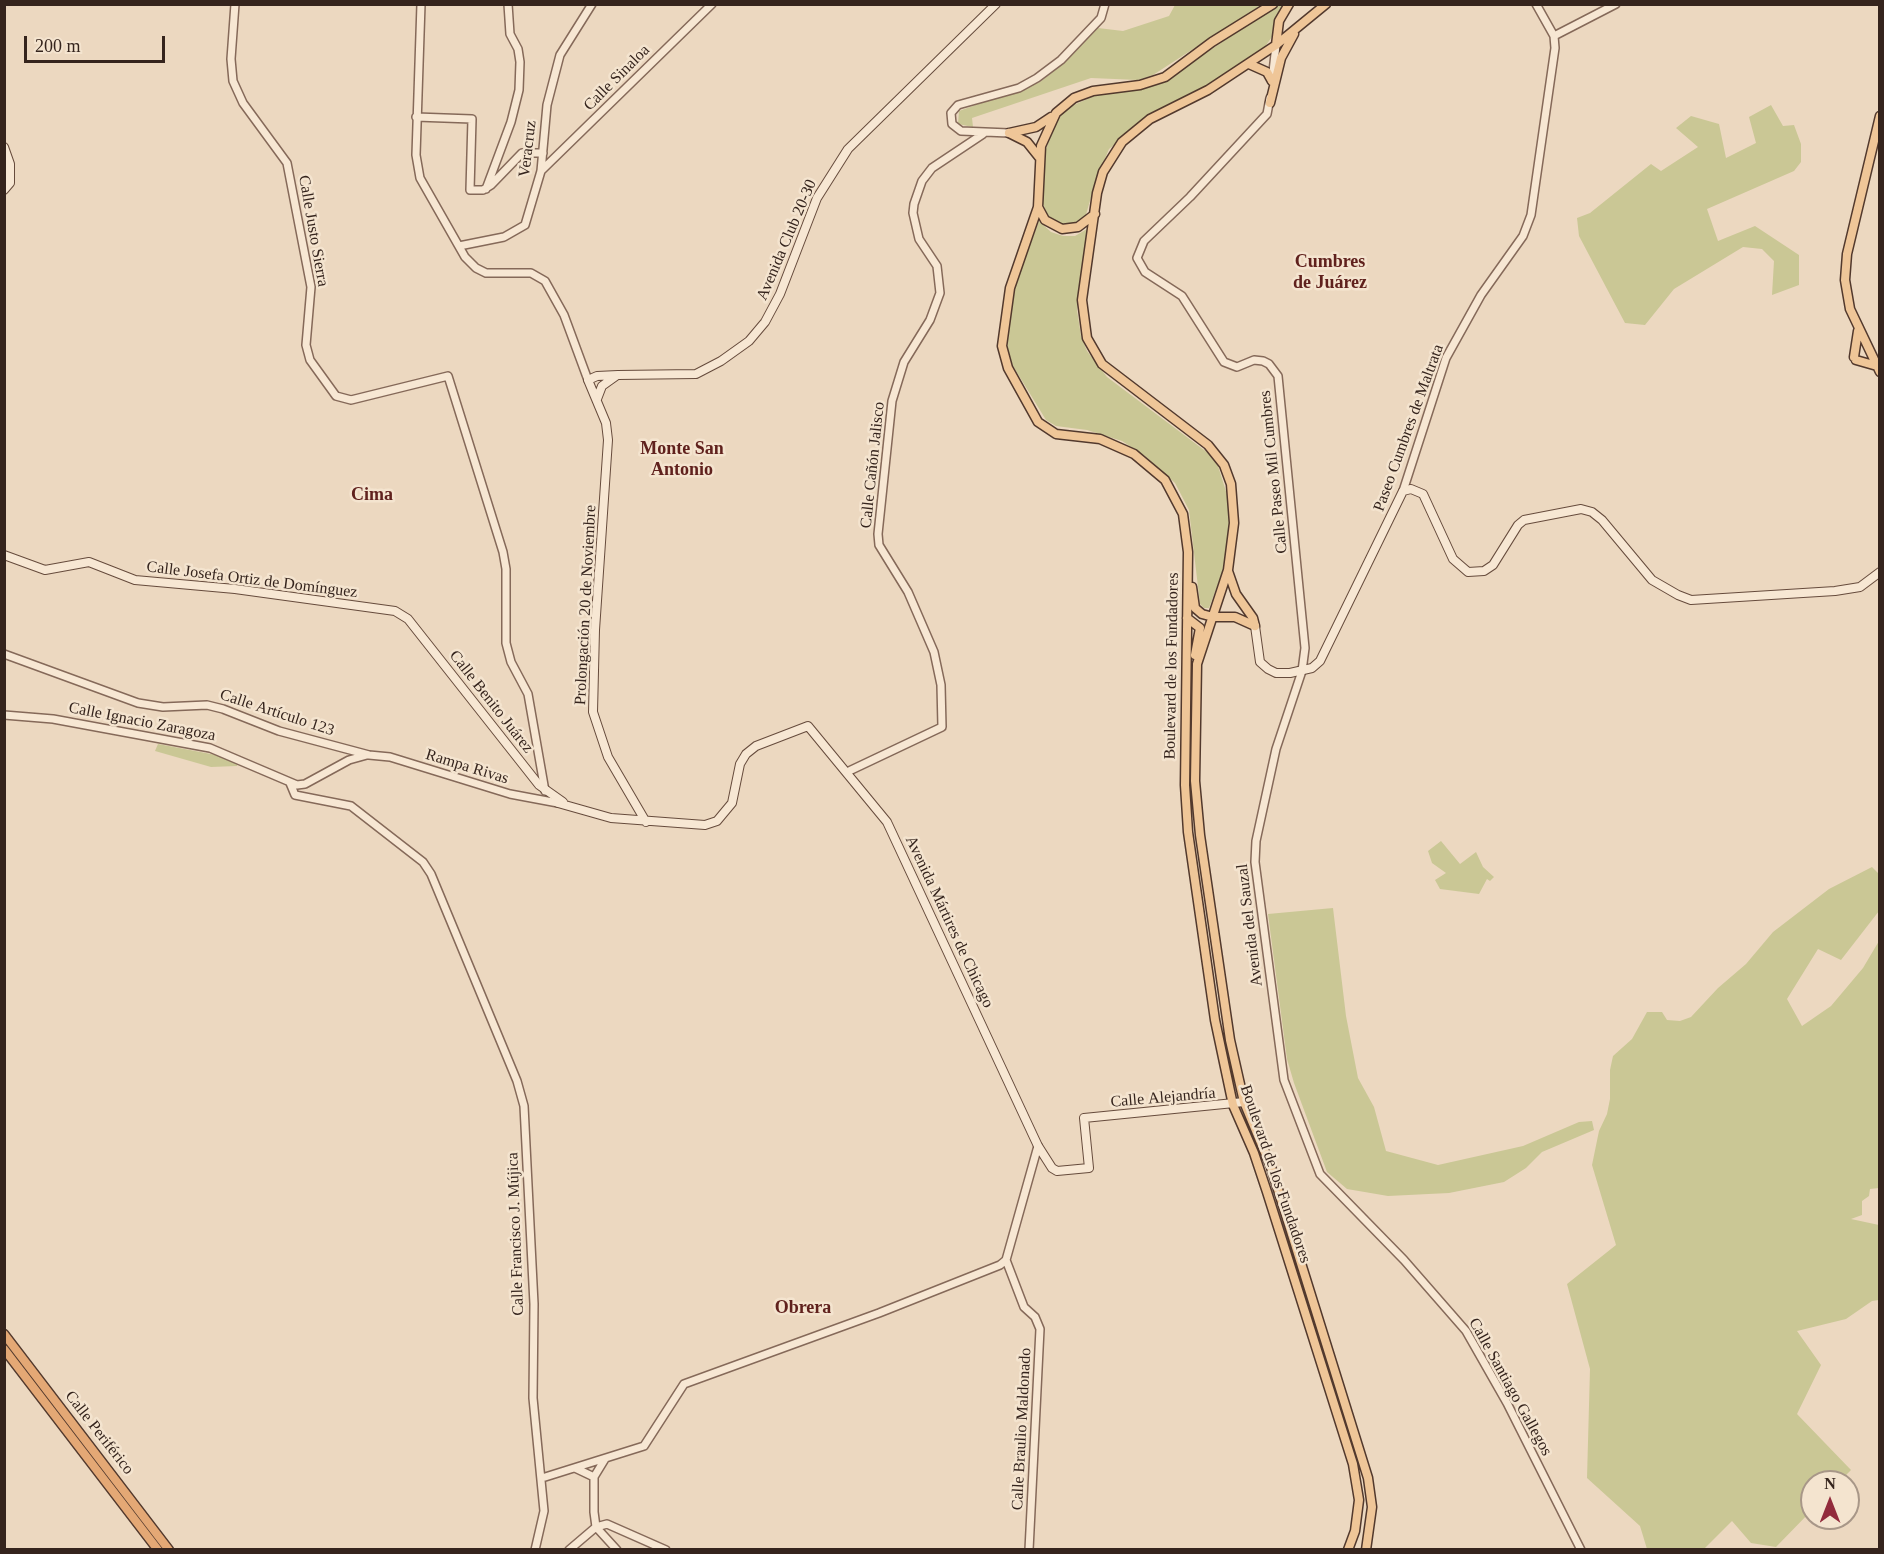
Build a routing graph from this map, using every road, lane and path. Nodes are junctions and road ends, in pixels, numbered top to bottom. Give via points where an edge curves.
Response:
1 (235, 4) edge
2 (421, 4) edge
3 (508, 4) edge
4 (592, 4) edge
5 (712, 4) edge
6 (996, 4) edge
7 (1273, 4) edge
8 (1289, 4) edge
9 (1326, 4) edge
10 (1536, 4) edge
11 (1616, 4) edge
12 (1105, 5) edge
13 (1300, 26) junction
14 (1554, 36) junction
15 (1276, 45) junction
16 (1249, 64) junction
17 (1272, 81) junction
18 (1270, 103) junction
19 (1056, 113) junction
20 (1880, 116) edge
21 (416, 117) junction
22 (1009, 133) junction
23 (983, 134) junction
24 (4, 147) edge
25 (543, 153) junction
26 (1039, 158) junction
27 (541, 171) junction
28 (486, 189) junction
29 (4, 190) edge
30 (1038, 207) junction
31 (1095, 214) junction
32 (459, 246) junction
33 (1858, 327) junction
34 (1878, 369) edge
35 (618, 375) junction
36 (588, 380) junction
37 (597, 399) junction
38 (1403, 491) junction
39 (4, 555) edge
40 (1188, 567) junction
41 (1228, 570) junction
42 (1880, 572) edge
43 (395, 611) joint
44 (1213, 617) junction
45 (1187, 618) junction
46 (1255, 626) junction
47 (4, 654) edge
48 (1197, 664) junction
49 (1302, 671) junction
50 (4, 715) edge
51 (808, 726) joint
52 (369, 754) junction
53 (847, 772) junction
54 (290, 783) junction
55 (545, 791) junction
56 (558, 803) joint
57 (569, 806) junction
58 (646, 822) junction
59 (1188, 832) junction
60 (1203, 852) junction
61 (453, 930) joint
62 (1244, 1102) junction
63 (1233, 1106) junction
64 (1038, 1146) junction
65 (1089, 1168) joint
66 (1320, 1174) joint
67 (1006, 1260) junction
68 (4, 1335) edge
69 (4, 1349) edge
70 (605, 1459) junction
71 (575, 1468) junction
72 (594, 1477) junction
73 (542, 1478) junction
74 (596, 1527) junction
75 (160, 1537) junction
76 (158, 1550) edge
77 (170, 1550) edge
78 (177, 1550) edge
79 (535, 1550) edge
80 (569, 1550) edge
81 (617, 1550) edge
82 (666, 1550) edge
83 (1029, 1550) edge
84 (1348, 1550) edge
85 (1366, 1550) edge
86 (1581, 1550) edge

1 - 55 street, Calle Justo Sierra via 233,81 243,103 287,163 311,287 306,349 310,360 336,396 351,400 448,376 503,552 506,643 528,694
2 - 21 street
3 - 28 street via 510,34 520,62 519,90
4 - 25 street, Veracruz via 560,55 547,105
5 - 27 street, Calle Sinaloa
6 - 35 main road, Avenida Club 20-30 via 848,149 817,198 780,294 765,322 749,340 696,374
7 - 19 main road, Boulevard de los Fundadores via 1165,77 1140,85 1093,91 1074,98
8 - 15 main road via 1279,21
9 - 13 main road, Boulevard de los Fundadores
10 - 14 street
11 - 14 street
12 - 23 street via 1101,18 1061,60 1036,78 1019,88 953,109 950,118 957,129
13 - 15 main road, Boulevard de los Fundadores
13 - 18 main road via 1281,58
14 - 38 street, Paseo Cumbres de Maltrata via 1531,215 1523,236 1481,295 1446,358
15 - 16 main road, Boulevard de los Fundadores
15 - 17 street, Calle Paseo Mil Cumbres
16 - 17 main road via 1267,72
16 - 31 main road, Boulevard de los Fundadores via 1209,90 1150,119 1122,142 1103,172
17 - 18 street, Calle Paseo Mil Cumbres
18 - 49 street, Calle Paseo Mil Cumbres via 1267,114 1215,171 1144,241 1137,258 1145,272 1182,296 1224,362 1237,367 1263,361 1278,376 1305,648
19 - 22 main road via 1036,127
19 - 26 main road, Boulevard de los Fundadores via 1046,130
20 - 33 main road via 1845,269 1847,302
21 - 28 street via 472,119 470,190
21 - 32 street via 417,170
22 - 23 street
22 - 26 main road via 1027,142
23 - 53 street, Calle Cañón Jalisco via 932,168 922,181 914,204 919,239 937,266 940,293 930,320 904,362 892,401 878,534 879,544 908,592 934,652 941,685 942,727
24 - 29 main road via 10,164 10,183
25 - 27 street, Veracruz
25 - 28 street via 519,154
26 - 30 main road, Boulevard de los Fundadores
27 - 32 street, Veracruz via 522,230
30 - 31 main road via 1045,220 1062,229 1078,227
30 - 40 main road, Boulevard de los Fundadores via 1007,302 1002,336 1005,361 1032,413 1046,428 1056,434 1100,439 1121,447 1145,461 1165,480 1183,514
31 - 41 main road, Boulevard de los Fundadores via 1082,300 1087,338 1102,364 1208,445 1224,465 1234,504
32 - 36 street via 480,270 531,273 545,281 564,315
33 - 34 main road
33 - 34 main road via 1855,359
35 - 36 main road
35 - 37 main road via 602,386
36 - 37 main road, Prolongación 20 de Noviembre
37 - 58 main road, Prolongación 20 de Noviembre via 606,423 609,462 595,630 593,712 609,757
38 - 42 main road via 1411,489 1423,494 1453,559 1468,572 1484,571 1493,565 1524,520 1581,509 1602,520 1652,580 1691,600 1835,591 1860,587
38 - 49 main road, Paseo Cumbres de Maltrata via 1320,661
39 - 43 main road, Calle Josefa Ortiz de Domínguez via 45,570 89,562 135,580 236,589
40 - 44 main road via 1195,608
40 - 45 main road, Boulevard de los Fundadores
41 - 44 main road, Boulevard de los Fundadores
41 - 46 main road via 1236,594
43 - 55 main road, Calle Benito Juárez via 408,619
44 - 46 main road via 1235,617
44 - 48 main road, Boulevard de los Fundadores
45 - 48 main road via 1200,629 1195,651
45 - 59 main road, Boulevard de los Fundadores
46 - 49 main road via 1260,662 1276,673
47 - 52 street, Calle Artículo 123 via 138,703 163,707 207,705 279,731
48 - 60 main road, Boulevard de los Fundadores via 1195,781
49 - 66 street, Avenida del Sauzal via 1281,728 1256,841 1255,862 1282,1067
50 - 54 street, Calle Ignacio Zaragoza via 52,719 210,748
51 - 53 main road, Avenida Mártires de Chicago
51 - 58 main road, Calle Benito Juárez via 756,746 746,754 740,764 732,803 717,821 694,826
52 - 54 street via 301,785
52 - 56 street, Rampa Rivas via 510,794
53 - 64 main road, Avenida Mártires de Chicago via 891,829
54 - 61 street, Calle Ignacio Zaragoza via 295,795 351,806 420,859 431,874
55 - 57 main road, Calle Benito Juárez
56 - 57 main road, Calle Benito Juárez
57 - 58 main road, Calle Benito Juárez via 611,818
59 - 60 main road via 1195,836
59 - 63 main road, Boulevard de los Fundadores via 1215,1020
60 - 62 main road, Boulevard de los Fundadores via 1230,1040
61 - 73 street, Calle Francisco J. Mújica via 524,1106 533,1293 533,1398
62 - 63 main road, Calle Alejandría
62 - 85 main road, Boulevard de los Fundadores via 1271,1167 1366,1468 1371,1507
63 - 65 main road, Calle Alejandría via 1084,1118
63 - 84 main road, Boulevard de los Fundadores via 1254,1153 1353,1464 1359,1500
64 - 65 main road, Avenida Mártires de Chicago via 1057,1171
64 - 67 street
66 - 86 street, Calle Santiago Gallegos via 1466,1331
67 - 70 street via 879,1313 684,1384 644,1446
67 - 83 street, Calle Braulio Maldonado via 1024,1307 1040,1329
68 - 75 highway, Calle Periférico
69 - 76 highway, Calle Periférico
70 - 71 street
70 - 72 street
71 - 72 street
71 - 73 street
72 - 74 street
73 - 79 street, Calle Francisco J. Mújica via 544,1520
74 - 80 street
74 - 81 street
74 - 82 street via 610,1525
75 - 77 highway, Calle Periférico
75 - 78 highway

